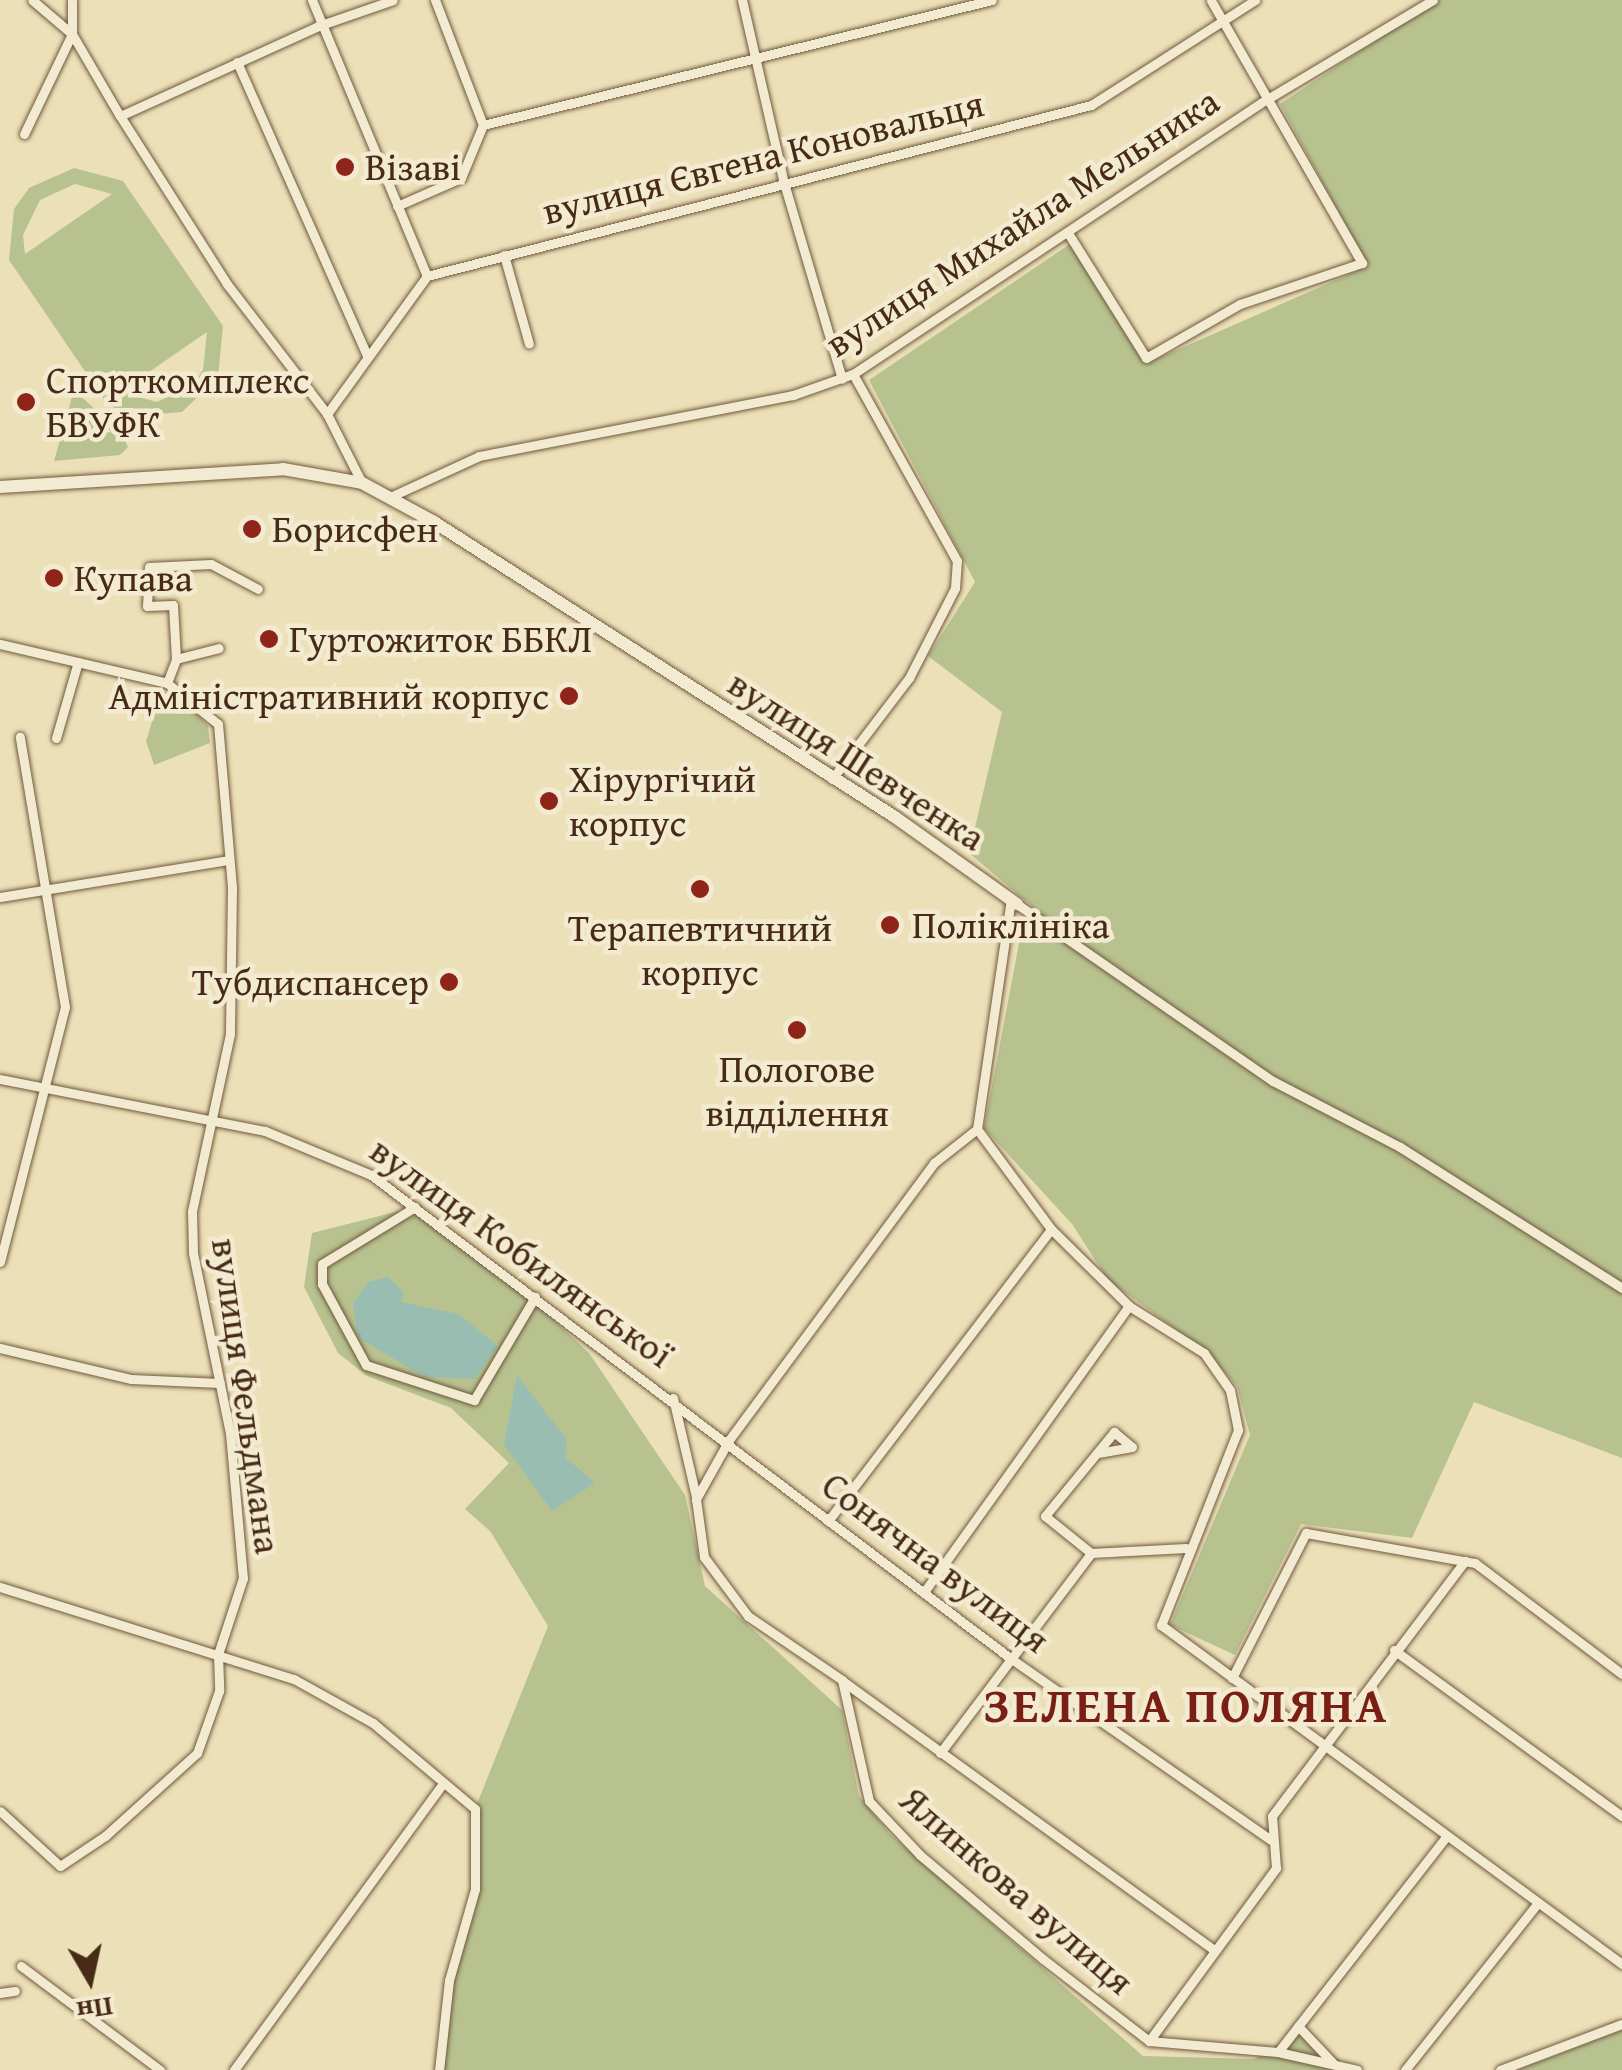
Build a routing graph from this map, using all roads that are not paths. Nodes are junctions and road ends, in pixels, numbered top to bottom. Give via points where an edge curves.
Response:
1 (32, 0) edge
2 (72, 0) edge
3 (312, 0) edge
4 (393, 0) edge
5 (742, 0) edge
6 (992, 0) edge
7 (1211, 0) edge
8 (1256, 0) edge
9 (1433, 0) edge
10 (436, 1) edge
11 (1223, 20) junction
12 (318, 26) junction
13 (72, 34) junction
14 (757, 59) junction
15 (237, 62) junction
16 (1269, 98) junction
17 (120, 116) junction
18 (483, 126) junction
19 (24, 134) dead end
20 (784, 183) junction
21 (397, 206) junction
22 (1068, 233) junction
23 (504, 255) junction
24 (427, 276) junction
25 (529, 344) dead end
26 (368, 357) junction
27 (853, 374) junction
28 (842, 379) junction
29 (327, 414) junction
30 (362, 483) junction
31 (0, 487) edge
32 (390, 497) junction
33 (258, 588) dead end
34 (0, 644) edge
35 (219, 648) dead end
36 (176, 659) junction
37 (78, 662) junction
38 (167, 683) junction
39 (20, 737) dead end
40 (56, 738) dead end
41 (832, 779) junction
42 (228, 860) junction
43 (51, 892) junction
44 (0, 898) edge
45 (1014, 902) junction
46 (0, 1079) edge
47 (43, 1090) junction
48 (209, 1124) junction
49 (977, 1128) junction
50 (415, 1207) junction
51 (1050, 1229) junction
52 (0, 1262) edge
53 (1622, 1288) edge
54 (535, 1297) junction
55 (1128, 1306) junction
56 (0, 1348) edge
57 (220, 1383) junction
58 (673, 1398) junction
59 (729, 1440) junction
60 (1098, 1453) dead end
61 (696, 1499) junction
62 (828, 1521) junction
63 (1186, 1548) junction
64 (1090, 1553) junction
65 (1465, 1561) junction
66 (0, 1588) edge
67 (924, 1592) junction
68 (1394, 1650) junction
69 (218, 1654) junction
70 (1010, 1658) junction
71 (1622, 1674) edge
72 (1232, 1678) junction
73 (842, 1680) junction
74 (1324, 1747) junction
75 (940, 1752) junction
76 (443, 1783) junction
77 (0, 1811) edge
78 (1622, 1816) edge
79 (1447, 1836) junction
80 (1271, 1840) junction
81 (1538, 1903) junction
82 (1215, 1951) junction
83 (1622, 1964) edge
84 (21, 1966) dead end
85 (15, 1991) dead end
86 (0, 1993) edge
87 (1622, 2024) edge
88 (1298, 2026) junction
89 (1149, 2042) junction
90 (1278, 2052) junction
91 (1335, 2065) junction
92 (160, 2070) edge
93 (234, 2070) edge
94 (439, 2070) edge
95 (1358, 2070) edge
96 (1406, 2070) edge
97 (1500, 2070) edge

1 - 13 street
2 - 13 street
3 - 12 street
4 - 12 street
5 - 14 street
6 - 14 street
7 - 11 street
8 - 11 street, вулиця Євгена Коновальця
9 - 16 street, вулиця Михайла Мельника
10 - 18 street
11 - 16 street
11 - 20 street, вулиця Євгена Коновальця via 1091,104
12 - 15 street
12 - 21 street
13 - 17 street
13 - 19 street
14 - 18 street
14 - 20 street
15 - 17 street
15 - 26 street
16 - 22 street, вулиця Михайла Мельника
16 - 22 street via 1362,263 1240,304 1146,358
17 - 29 street via 227,284
18 - 21 street via 461,178
20 - 23 street, вулиця Євгена Коновальця
20 - 28 street
21 - 24 street
22 - 27 street, вулиця Михайла Мельника
23 - 24 street, вулиця Євгена Коновальця
23 - 25 street
24 - 26 street
26 - 29 street
27 - 28 street, вулиця Михайла Мельника
27 - 41 street via 958,561 955,588 909,678
28 - 32 street, вулиця Михайла Мельника via 792,395 480,456
29 - 30 street
30 - 31 street, вулиця Шевченка via 283,469
30 - 32 street, вулиця Шевченка
32 - 41 street, вулиця Шевченка
33 - 36 street via 211,564 149,566 148,606 173,605
34 - 37 street, вулиця Фельдмана
35 - 36 street
36 - 38 street
37 - 38 street, вулиця Фельдмана
37 - 40 street
38 - 42 street, вулиця Фельдмана via 218,724
39 - 43 street
41 - 45 street, вулиця Шевченка
42 - 43 street
42 - 48 street, вулиця Фельдмана via 230,1034
43 - 44 street
43 - 47 street via 65,1007
45 - 49 street
45 - 53 street, вулиця Шевченка via 1273,1081 1416,1156
46 - 47 street, вулиця Кобилянської
47 - 48 street, вулиця Кобилянської
47 - 52 street
48 - 50 street, вулиця Кобилянської via 265,1131 326,1152
48 - 57 street, вулиця Фельдмана via 192,1211 193,1253
49 - 51 street
49 - 59 street via 934,1163
50 - 54 street, вулиця Кобилянської
50 - 54 street via 322,1264 322,1284 366,1365 474,1400
51 - 55 street
51 - 62 street
54 - 58 street, вулиця Кобилянської
55 - 63 street via 1204,1353 1230,1390 1238,1430
55 - 67 street
56 - 57 street via 131,1379
57 - 69 street, вулиця Фельдмана via 243,1578
58 - 59 street, вулиця Кобилянської
58 - 61 street
59 - 61 street
59 - 62 street, Сонячна вулиця
60 - 64 street via 1045,1516
61 - 73 street via 704,1558 724,1593 776,1640
62 - 67 street, Сонячна вулиця
63 - 64 street
63 - 72 street via 1161,1624
64 - 70 street
65 - 68 street
65 - 71 street
65 - 72 street via 1306,1533
66 - 69 street
67 - 70 street, Сонячна вулиця
68 - 74 street
68 - 78 street
69 - 76 street via 329,1697 374,1723
69 - 77 street, вулиця Фельдмана via 219,1691 197,1753 104,1836 60,1866
70 - 75 street
70 - 80 street, Сонячна вулиця
72 - 74 street
73 - 75 street
73 - 89 street, Ялинкова вулиця via 868,1801 920,1854
74 - 79 street
74 - 80 street via 1272,1816
75 - 82 street
76 - 93 street
76 - 94 street via 474,1810 475,1889 449,1980
79 - 81 street
79 - 88 street
80 - 82 street via 1276,1868
81 - 83 street
81 - 96 street
82 - 89 street
84 - 92 street
85 - 86 street
87 - 97 street
88 - 90 street
88 - 91 street
89 - 90 street, Ялинкова вулиця
90 - 91 street, Ялинкова вулиця
91 - 95 street, Ялинкова вулиця

